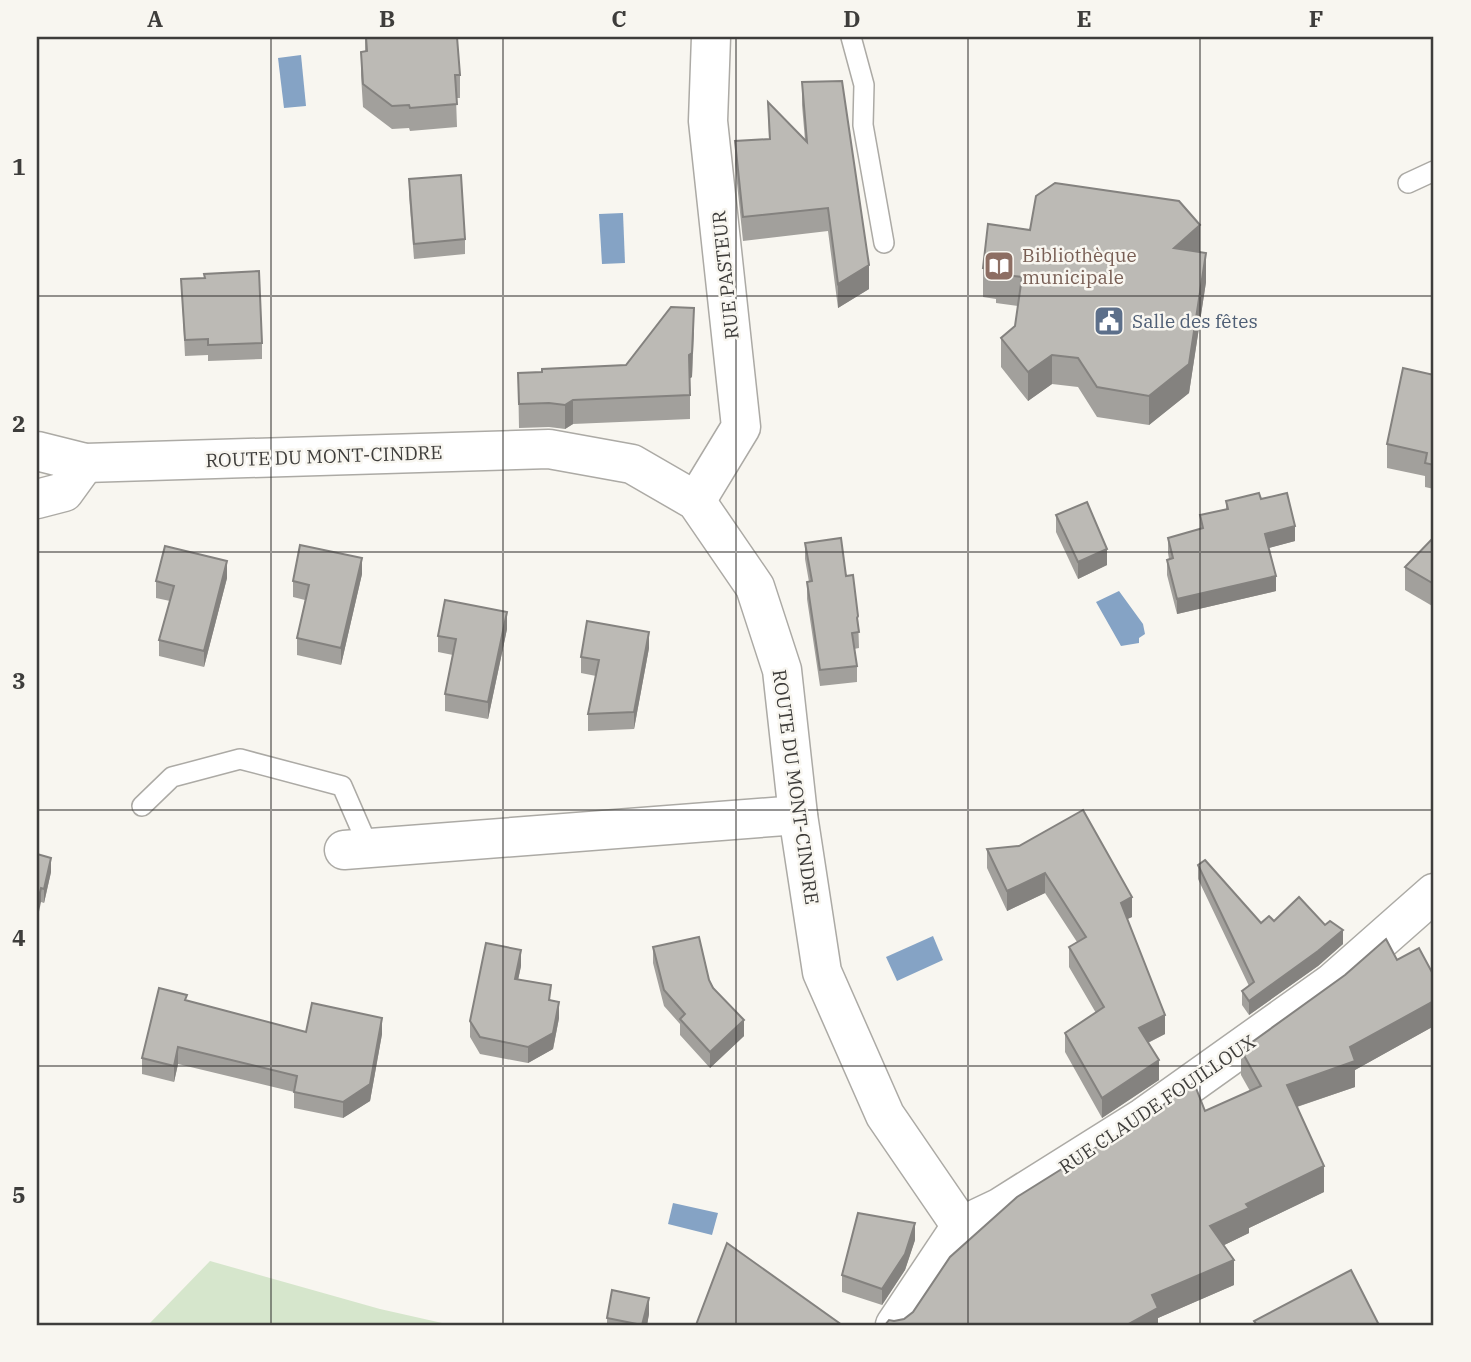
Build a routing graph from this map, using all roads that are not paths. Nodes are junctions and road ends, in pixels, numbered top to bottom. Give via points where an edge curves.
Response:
1 (711, 37) edge
2 (850, 37) edge
3 (1434, 171) edge
4 (1408, 183) dead end
5 (884, 243) dead end
6 (37, 451) edge
7 (85, 463) junction
8 (37, 499) edge
9 (696, 501) junction
10 (142, 806) dead end
11 (798, 815) junction
12 (356, 849) joint
13 (1434, 893) edge
14 (961, 1226) junction
15 (906, 1318) edge

1 - 9 street, RUE PASTEUR via 708,121 741,427
2 - 5 lane via 864,85 863,125
3 - 4 lane
6 - 7 street, ROUTE DU MONT-CINDRE
7 - 8 street via 64,492
7 - 9 street, ROUTE DU MONT-CINDRE via 549,449 632,464
9 - 11 street, ROUTE DU MONT-CINDRE via 759,599 782,670
10 - 12 lane via 172,777 240,758 342,786
11 - 12 street
11 - 14 street, ROUTE DU MONT-CINDRE via 822,972 885,1115
13 - 14 street, RUE CLAUDE FOUILLOUX via 1332,983 1144,1117 999,1208
14 - 15 street

